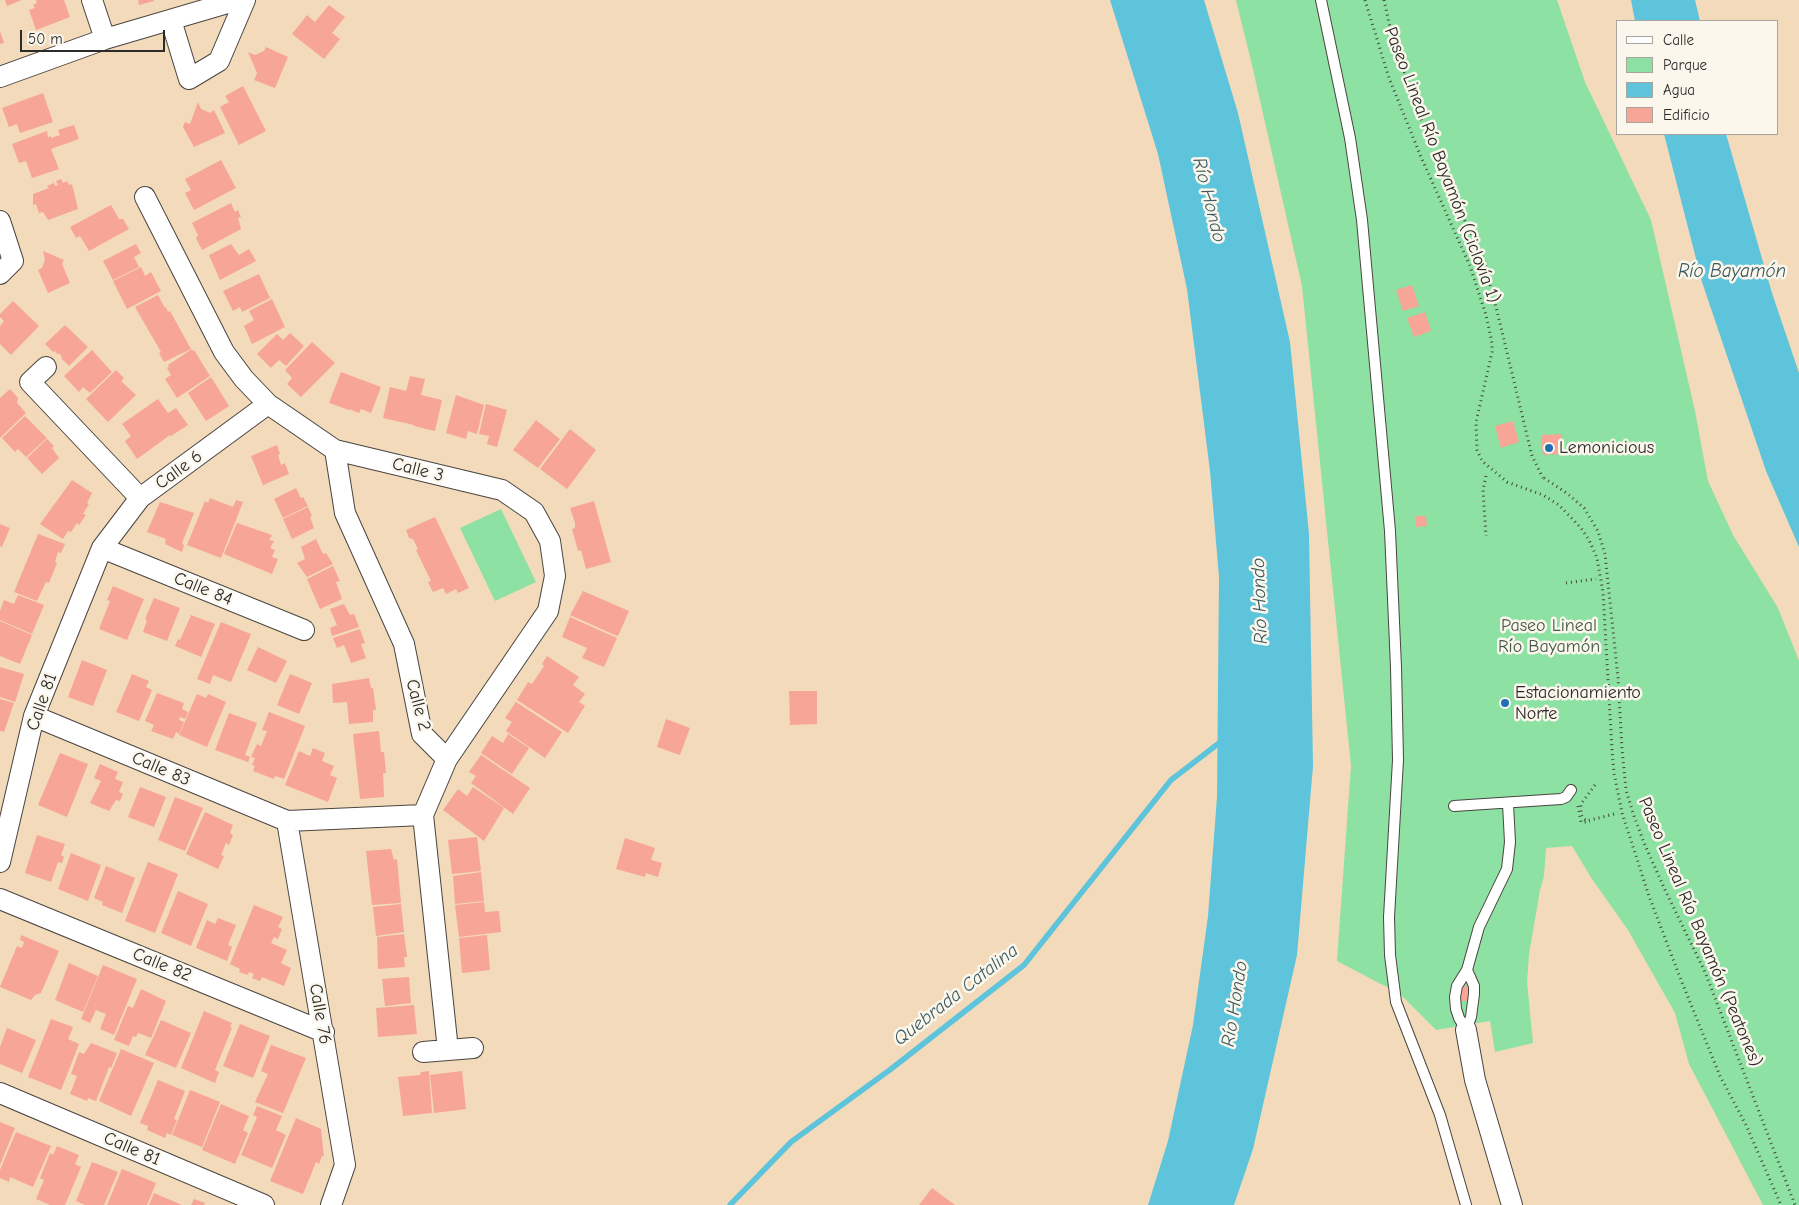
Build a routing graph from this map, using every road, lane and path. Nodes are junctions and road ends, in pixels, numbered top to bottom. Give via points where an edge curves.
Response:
1 (92, 0) edge
2 (238, 0) edge
3 (245, 0) edge
4 (1321, 0) edge
5 (1365, 0) edge
6 (1384, 0) edge
7 (171, 20) junction
8 (105, 39) junction
9 (0, 77) edge
10 (145, 197) dead end
11 (0, 221) edge
12 (0, 274) edge
13 (46, 367) dead end
14 (268, 404) junction
15 (335, 450) junction
16 (1486, 476) dead end
17 (140, 498) junction
18 (1486, 536) dead end
19 (102, 548) junction
20 (1596, 579) dead end
21 (1566, 583) dead end
22 (304, 630) dead end
23 (34, 716) junction
24 (447, 759) junction
25 (1595, 785) dead end
26 (1571, 790) dead end
27 (1578, 802) dead end
28 (1508, 804) junction
29 (1454, 806) dead end
30 (1620, 813) junction
31 (423, 815) junction
32 (287, 822) junction
33 (0, 862) edge
34 (0, 899) edge
35 (1467, 970) junction
36 (1466, 1030) junction
37 (324, 1032) junction
38 (473, 1048) dead end
39 (448, 1050) junction
40 (423, 1052) dead end
41 (0, 1093) edge
42 (264, 1205) edge
43 (331, 1205) edge
44 (1466, 1205) edge
45 (1512, 1205) edge
46 (1781, 1205) edge
47 (1795, 1205) edge

1 - 8 street
2 - 7 street
3 - 7 street via 219,61 189,78
4 - 44 lane via 1350,138 1362,220 1390,531 1398,760 1390,955 1396,1002 1440,1115
5 - 30 path, Paseo Lineal Río Bayamón (Ciclovía 1) via 1389,78 1470,266 1486,315 1492,352 1476,422 1479,455 1506,482 1543,495 1558,505 1581,528 1597,558 1603,592 1612,750
6 - 47 path, Paseo Lineal Río Bayamón (Peatones) via 1393,41 1421,119 1483,258 1532,456 1543,478 1584,508 1600,539 1613,616 1626,790 1644,843 1705,972
7 - 8 street
8 - 9 street
10 - 14 street, Calle 3 via 224,352
11 - 12 street via 13,261
13 - 17 street via 30,382
14 - 15 street, Calle 3
14 - 17 street, Calle 6
15 - 24 street, Calle 2 via 345,513 404,644 422,734
15 - 24 street, Calle 3 via 502,490 534,512 550,542 554,576 548,611
16 - 18 path via 1483,490
17 - 19 street, Calle 6
19 - 22 street, Calle 84
19 - 23 street, Calle 81
20 - 21 path
23 - 32 street, Calle 83
23 - 33 street, Calle 81
24 - 31 street
25 - 30 path via 1582,804 1583,818 1587,820
26 - 28 lane via 1561,799
27 - 30 path via 1580,820 1584,823
28 - 29 lane
28 - 35 lane via 1508,869 1479,927
30 - 46 path, Paseo Lineal Río Bayamón (Ciclovía 1) via 1720,1076 1746,1125
31 - 32 street
31 - 39 street
32 - 37 street, Calle 76
34 - 37 street, Calle 82
35 - 36 lane via 1474,994
35 - 36 lane via 1457,986 1455,997 1459,1018
36 - 45 street via 1475,1080
37 - 43 street, Calle 76 via 345,1165
38 - 39 street
39 - 40 street
41 - 42 street, Calle 81

